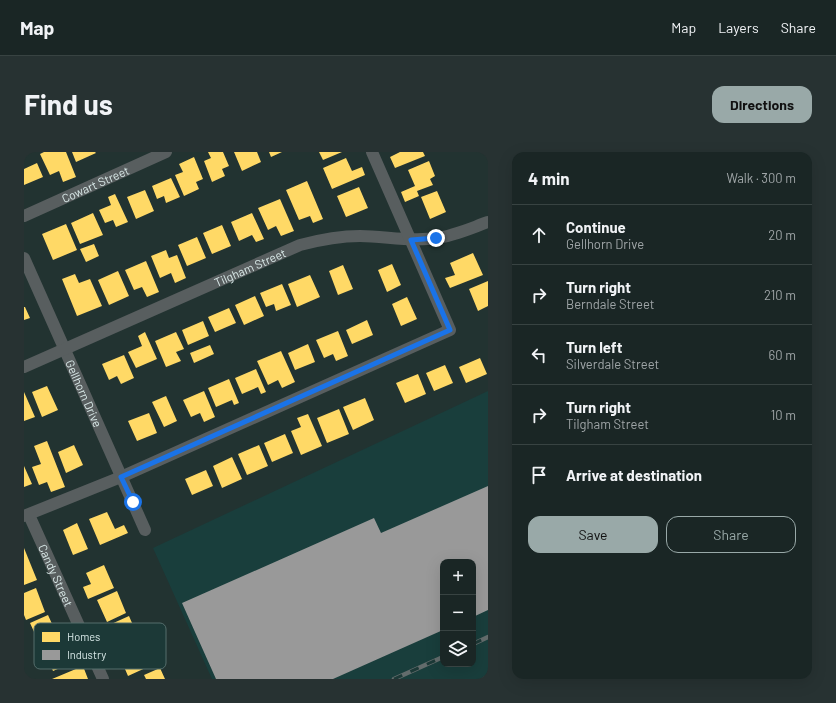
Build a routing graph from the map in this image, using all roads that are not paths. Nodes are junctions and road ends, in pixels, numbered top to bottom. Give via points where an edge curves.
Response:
1 (166, 152) edge
2 (372, 152) edge
3 (24, 216) edge
4 (488, 222) edge
5 (411, 240) junction
6 (24, 258) edge
7 (64, 350) junction
8 (24, 367) edge
9 (121, 477) junction
10 (27, 516) edge
11 (145, 530) dead end
12 (77, 623) edge
13 (98, 669) edge
14 (103, 679) edge

1 - 3 street, Cowart Street
2 - 5 street
4 - 5 street, Tilgham Street via 460,233
5 - 7 street, Tilgham Street via 360,236 338,237 300,245
5 - 9 street via 450,330
6 - 7 street, Gellhorn Drive
7 - 8 street, Tilgham Street
7 - 9 street, Gellhorn Drive
9 - 10 street
9 - 11 street, Gellhorn Drive
10 - 12 street, Candy Street
13 - 14 street, Candy Street

